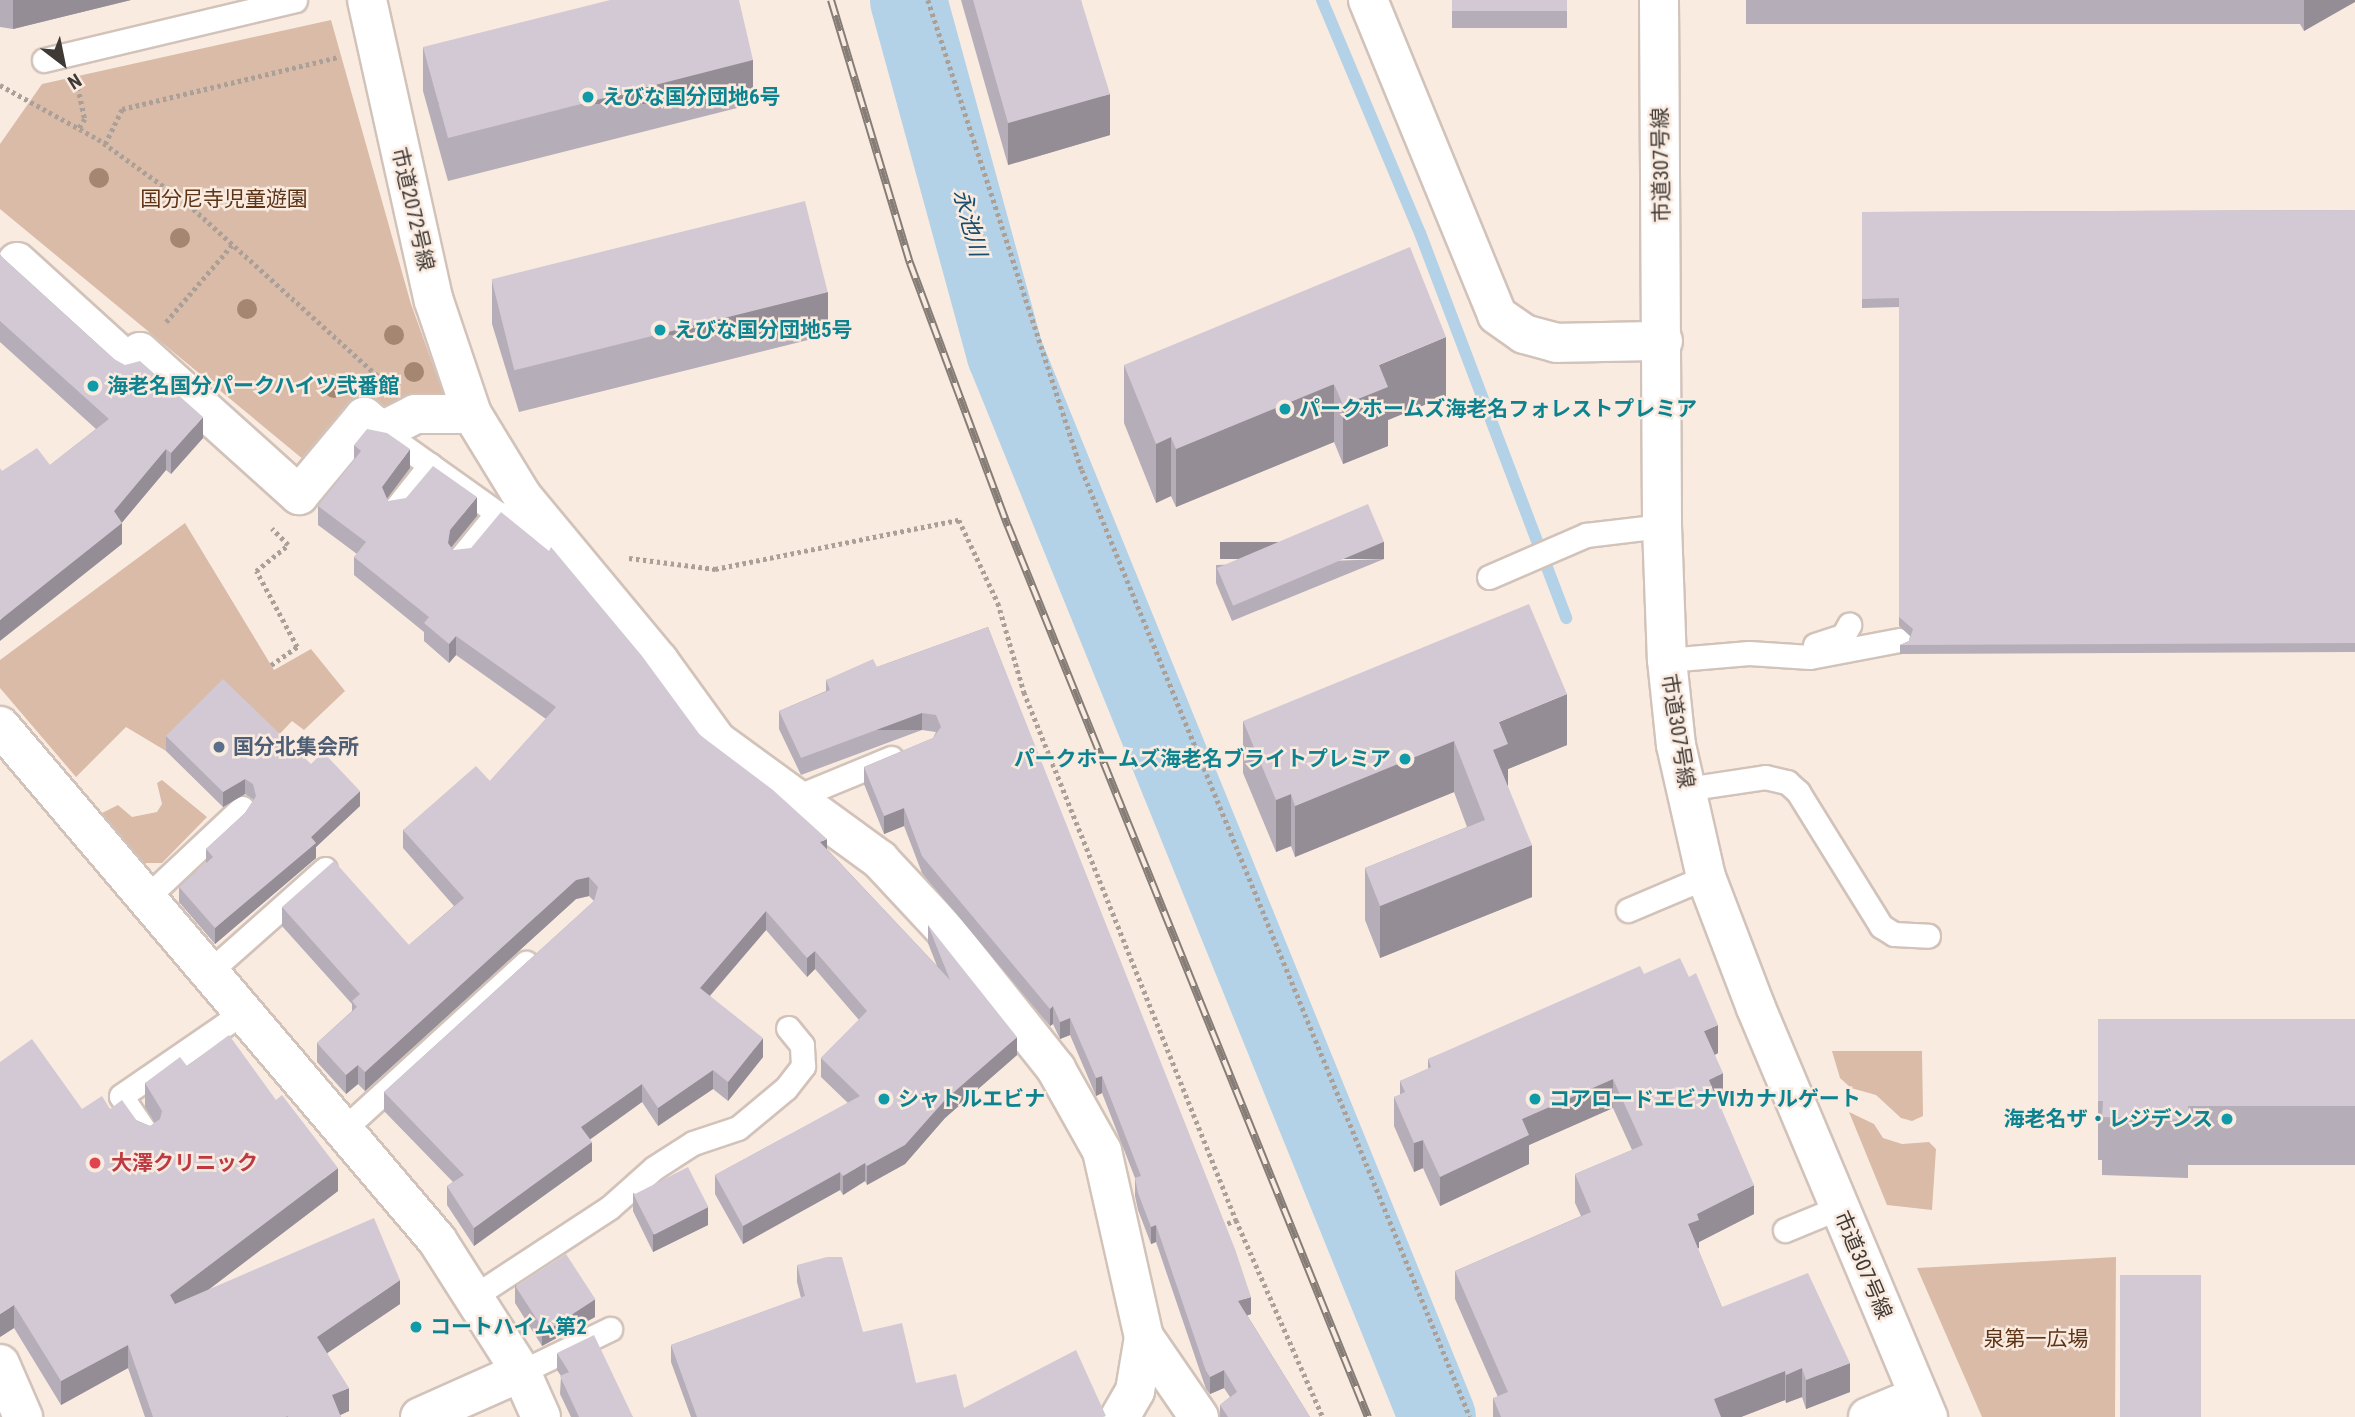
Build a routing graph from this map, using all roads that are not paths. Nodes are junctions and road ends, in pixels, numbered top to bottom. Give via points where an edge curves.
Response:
1 (295, 0) edge
2 (367, 0) edge
3 (1368, 0) edge
4 (1659, 0) edge
5 (44, 60) dead end
6 (17, 262) dead end
7 (1663, 341) junction
8 (472, 414) junction
9 (398, 422) junction
10 (430, 465) junction
11 (396, 508) edge
12 (497, 513) junction
13 (1662, 526) junction
14 (571, 551) junction
15 (461, 557) edge
16 (1489, 577) dead end
17 (1849, 625) dead end
18 (1899, 640) dead end
19 (1749, 653) junction
20 (1667, 660) junction
21 (0, 726) edge
22 (915, 748) edge
23 (1686, 789) junction
24 (794, 798) junction
25 (242, 808) dead end
26 (325, 869) edge
27 (1706, 877) junction
28 (145, 899) junction
29 (1628, 910) dead end
30 (1928, 936) dead end
31 (545, 946) edge
32 (209, 972) junction
33 (243, 1012) junction
34 (788, 1028) dead end
35 (345, 1128) junction
36 (148, 1136) edge
37 (1838, 1208) junction
38 (1785, 1230) dead end
39 (473, 1297) junction
40 (610, 1329) dead end
41 (1144, 1338) junction
42 (0, 1364) edge
43 (521, 1372) junction
44 (1923, 1406) edge
45 (23, 1417) edge
46 (420, 1417) edge
47 (541, 1417) edge
48 (1120, 1417) edge
49 (1199, 1417) edge
50 (1868, 1417) edge

1 - 5 lane
2 - 8 street, 市道2072号線 via 434,301
3 - 7 street via 1497,315 1524,334 1557,343
4 - 7 street, 市道307号線
6 - 9 street via 129,364 140,352 299,495 364,416
7 - 13 street, 市道307号線
8 - 9 street
8 - 14 street, 市道2072号線 via 523,496
9 - 10 lane
10 - 11 lane
10 - 12 lane
12 - 14 lane
12 - 15 lane
13 - 16 lane via 1586,535
13 - 20 street, 市道307号線
14 - 24 street, 市道2072号線 via 717,741
17 - 19 lane via 1843,636 1829,642
18 - 19 lane via 1810,657
19 - 20 lane
20 - 23 street, 市道307号線
21 - 28 street
22 - 24 lane
23 - 27 street, 市道307号線
23 - 30 lane via 1765,777 1787,782 1798,792 1881,926 1894,934
24 - 41 street, 市道2072号線 via 880,860 948,933 1056,1069 1102,1151
25 - 28 lane
26 - 32 lane
27 - 29 lane
27 - 37 street, 市道307号線
28 - 32 street
31 - 35 lane
32 - 33 street
33 - 35 street
33 - 36 lane via 121,1096
34 - 39 lane via 802,1045 803,1066 786,1088 738,1128 694,1143 654,1168 609,1208
35 - 39 street via 437,1240
37 - 38 lane
37 - 44 street, 市道307号線
39 - 43 street
40 - 43 lane
41 - 48 street via 1135,1391
41 - 49 street
42 - 45 street
43 - 46 street
43 - 47 street
44 - 50 street

